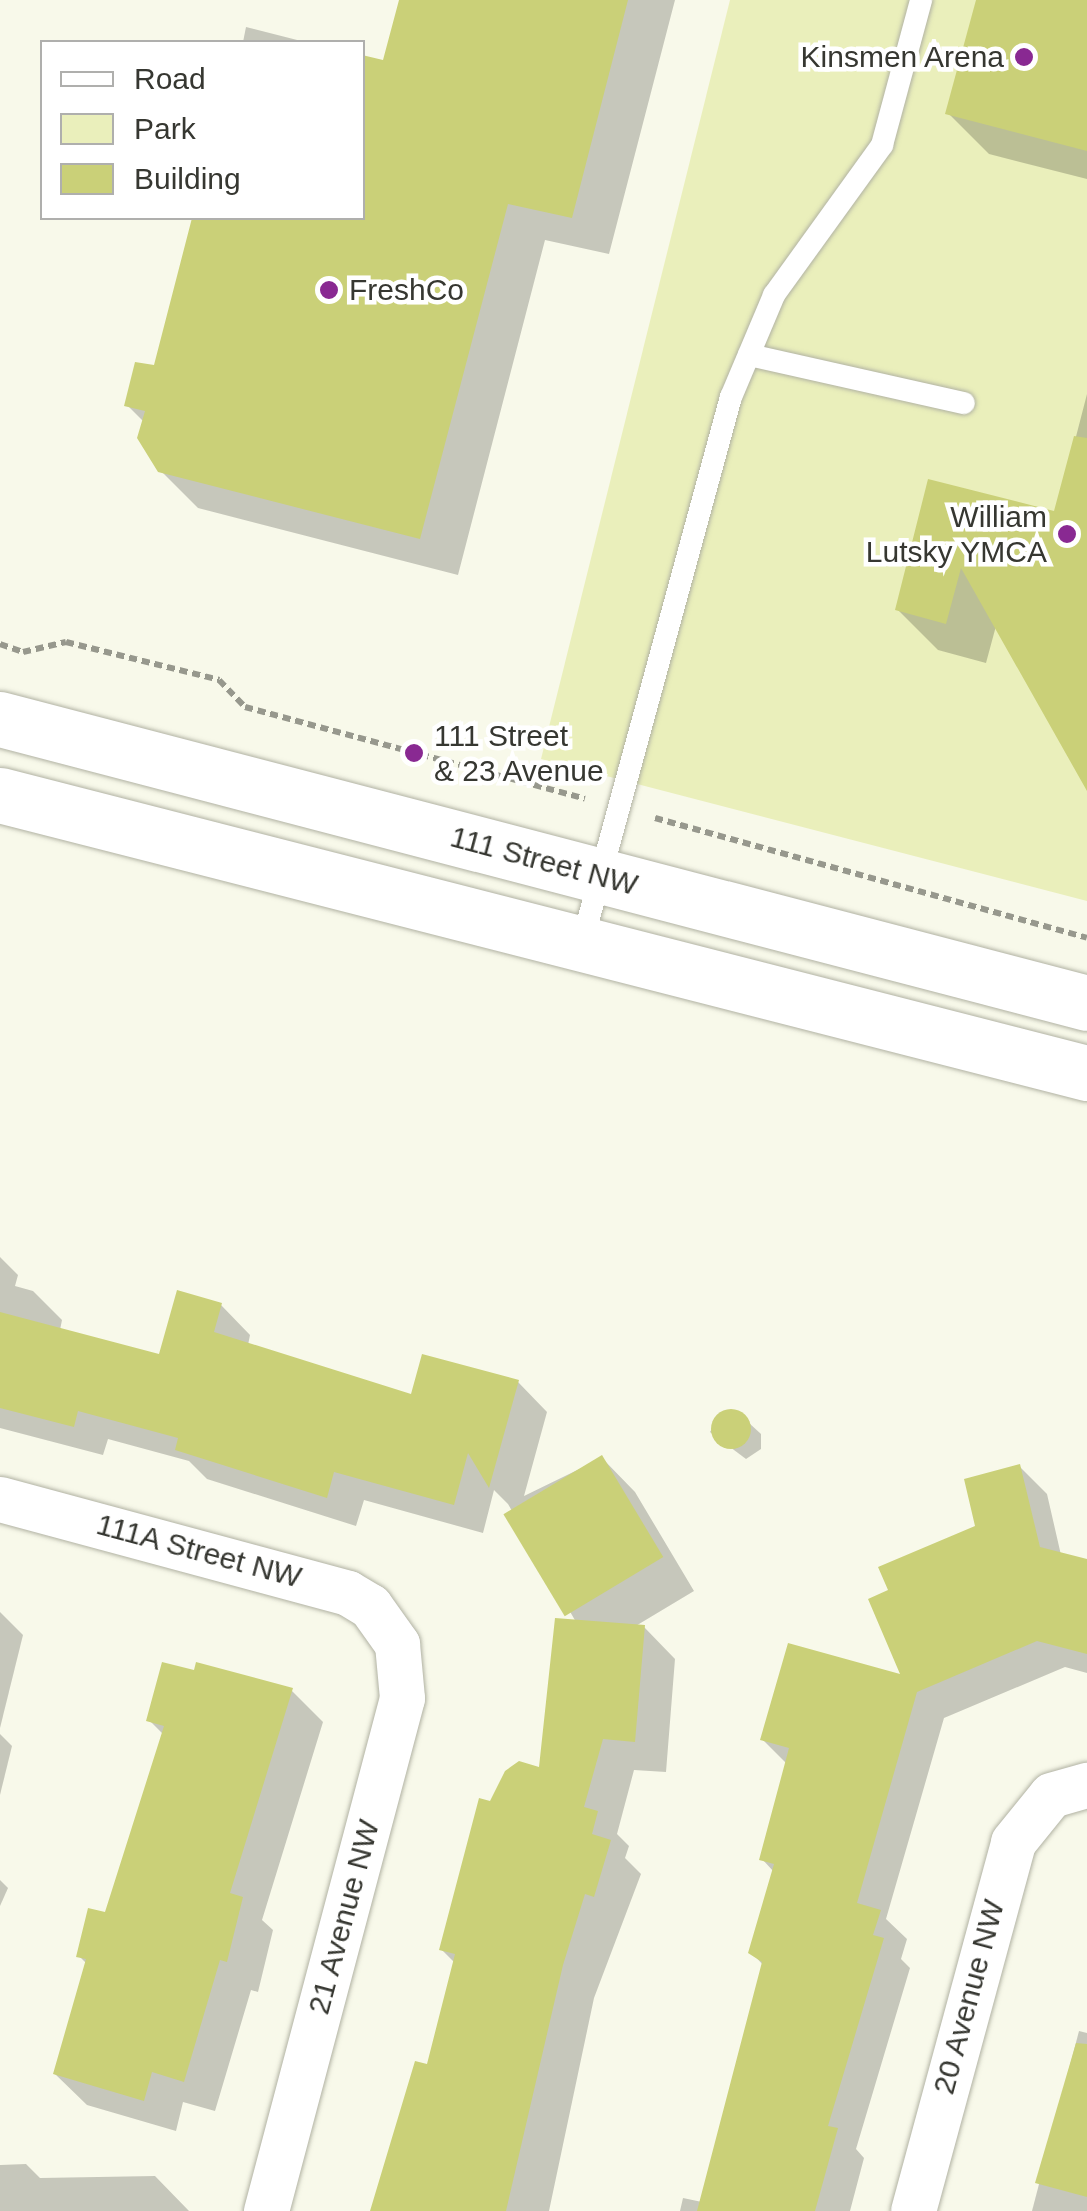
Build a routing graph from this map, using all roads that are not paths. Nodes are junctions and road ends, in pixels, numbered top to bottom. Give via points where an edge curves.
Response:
1 (921, 0) edge
2 (750, 355) junction
3 (964, 403) dead end
4 (0, 719) edge
5 (0, 796) edge
6 (600, 875) junction
7 (581, 944) junction
8 (1087, 1003) edge
9 (1087, 1073) edge
10 (0, 1499) edge
11 (387, 1624) joint
12 (1069, 1790) edge
13 (266, 2211) edge
14 (913, 2211) edge

1 - 2 lane via 882,144 774,296
2 - 3 lane
2 - 6 lane via 732,396
4 - 6 main road, 111 Street NW
5 - 7 main road
6 - 7 lane
6 - 8 main road, 111 Street NW
7 - 9 main road
10 - 11 street, 111A Street NW via 316,1582 348,1593
11 - 13 street, 21 Avenue NW via 397,1644 402,1698
12 - 14 street, 20 Avenue NW via 1024,1822 1002,1874

